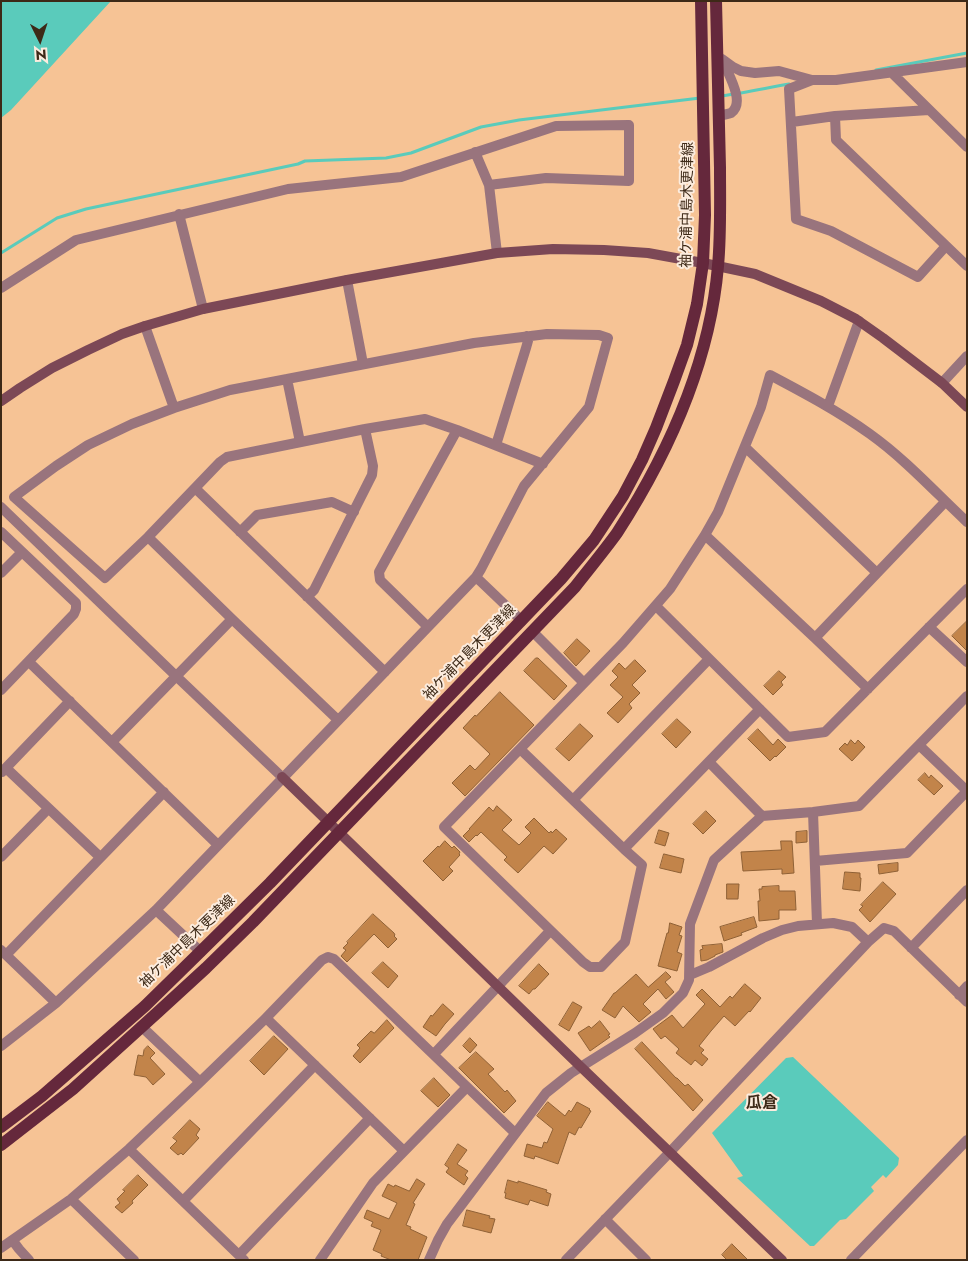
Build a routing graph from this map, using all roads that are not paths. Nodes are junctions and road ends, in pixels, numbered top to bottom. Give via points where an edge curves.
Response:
1 (701, 1) edge
2 (716, 1) edge
3 (720, 1) edge
4 (719, 61) junction
5 (967, 62) edge
6 (891, 72) junction
7 (812, 80) junction
8 (929, 110) junction
9 (719, 116) junction
10 (835, 116) junction
11 (792, 122) junction
12 (967, 147) edge
13 (475, 152) junction
14 (490, 185) junction
15 (180, 214) junction
16 (946, 246) junction
17 (497, 253) junction
18 (703, 263) junction
19 (718, 266) junction
20 (967, 266) edge
21 (348, 280) junction
22 (1, 288) edge
23 (203, 309) junction
24 (859, 321) junction
25 (145, 326) junction
26 (527, 336) junction
27 (967, 356) edge
28 (363, 364) junction
29 (287, 379) junction
30 (942, 383) junction
31 (1, 401) edge
32 (828, 406) junction
33 (967, 407) edge
34 (174, 408) junction
35 (365, 429) junction
36 (457, 430) junction
37 (300, 442) junction
38 (496, 445) junction
39 (745, 447) junction
40 (543, 464) junction
41 (195, 488) junction
42 (945, 502) junction
43 (1, 507) edge
44 (354, 512) junction
45 (967, 522) edge
46 (1, 532) edge
47 (240, 532) junction
48 (705, 535) junction
49 (148, 537) junction
50 (22, 552) junction
51 (1, 573) edge
52 (877, 573) junction
53 (476, 577) junction
54 (967, 589) edge
55 (307, 598) junction
56 (656, 606) junction
57 (232, 619) junction
58 (522, 621) junction
59 (428, 627) junction
60 (929, 627) junction
61 (533, 632) junction
62 (815, 638) junction
63 (709, 659) junction
64 (29, 662) junction
65 (967, 662) edge
66 (385, 672) junction
67 (176, 676) junction
68 (584, 683) junction
69 (868, 689) junction
70 (1, 690) edge
71 (967, 696) edge
72 (70, 702) junction
73 (760, 709) junction
74 (338, 720) junction
75 (112, 742) junction
76 (919, 746) junction
77 (520, 749) junction
78 (709, 762) junction
79 (4, 770) edge
80 (282, 777) junction
81 (967, 791) edge
82 (164, 792) junction
83 (573, 800) junction
84 (48, 809) junction
85 (813, 812) junction
86 (762, 816) junction
87 (329, 822) junction
88 (339, 832) junction
89 (218, 845) junction
90 (624, 849) junction
91 (1, 857) edge
92 (100, 857) junction
93 (815, 861) junction
94 (967, 890) edge
95 (156, 910) junction
96 (817, 924) junction
97 (550, 931) junction
98 (868, 942) junction
99 (911, 948) junction
100 (4, 952) edge
101 (201, 952) junction
102 (690, 975) junction
103 (498, 986) junction
104 (967, 986) edge
105 (963, 998) edge
106 (56, 1003) junction
107 (266, 1018) junction
108 (142, 1027) junction
109 (1, 1046) edge
110 (434, 1054) junction
111 (315, 1065) junction
112 (581, 1067) junction
113 (200, 1082) junction
114 (467, 1087) junction
115 (370, 1118) junction
116 (1, 1127) edge
117 (515, 1133) junction
118 (967, 1140) edge
119 (1, 1145) edge
120 (129, 1149) junction
121 (404, 1151) junction
122 (670, 1152) junction
123 (71, 1199) junction
124 (184, 1201) junction
125 (605, 1219) junction
126 (12, 1241) junction
127 (1, 1248) edge
128 (242, 1257) edge
129 (29, 1260) edge
130 (134, 1260) edge
131 (320, 1260) edge
132 (429, 1260) edge
133 (566, 1260) edge
134 (646, 1260) edge
135 (782, 1260) edge
136 (851, 1260) edge

1 - 18 main road, 袖ケ浦中島木更津線
2 - 4 main road
3 - 4 street
4 - 7 street via 741,71 779,71
4 - 9 main road
4 - 9 street via 738,97 731,113
5 - 6 street
6 - 7 street
6 - 8 street
7 - 11 street via 789,89
8 - 10 street
8 - 12 street
9 - 19 main road
10 - 11 street
10 - 16 street via 836,140
11 - 16 street via 796,219 831,231 918,277
13 - 14 street
13 - 14 street via 556,126 629,125 629,181 546,178
13 - 15 street via 401,177 288,189
14 - 17 street
15 - 22 street via 76,240
15 - 23 street
16 - 20 street
17 - 18 street via 604,250 648,253
17 - 21 street
18 - 19 street
18 - 58 main road, 袖ケ浦中島木更津線 via 686,345 642,460 594,540
19 - 24 street via 755,274 821,301
19 - 61 main road via 703,348 673,429 646,483 616,534 575,587
21 - 23 street
21 - 28 street
23 - 25 street
24 - 30 street
24 - 32 street
25 - 31 street via 52,368
25 - 34 street
26 - 28 street
26 - 38 street
26 - 40 street via 599,335 608,338 590,407
27 - 30 street
28 - 29 street
29 - 34 street via 230,390
29 - 37 street
30 - 33 street
32 - 39 street via 770,375
32 - 42 street via 872,435
34 - 49 street via 88,445 14,497 105,578
35 - 36 street via 425,419
35 - 37 street
35 - 44 street via 372,476
36 - 38 street
36 - 59 street via 379,572 380,580
37 - 41 street via 226,457
38 - 40 street
39 - 48 street
39 - 52 street
40 - 53 street via 524,486
41 - 47 street
41 - 49 street
42 - 45 street
42 - 52 street
43 - 67 street
44 - 47 street via 332,502 257,515
44 - 55 street
46 - 50 street
47 - 55 street
48 - 56 street
48 - 62 street
49 - 57 street
50 - 51 street
50 - 64 street via 76,603 74,614
52 - 62 street
53 - 58 street
53 - 59 street
54 - 60 street
55 - 66 street
56 - 63 street
56 - 68 street
57 - 67 street
57 - 74 street
58 - 87 main road, 袖ケ浦中島木更津線
59 - 66 street
60 - 65 street
60 - 69 street
61 - 68 street
61 - 88 main road
62 - 69 street
63 - 73 street
63 - 83 street
64 - 70 street
64 - 72 street
66 - 74 street
67 - 75 street
67 - 80 street
68 - 77 street
69 - 73 street via 825,732 788,737
71 - 76 street
72 - 75 street
72 - 79 street
73 - 78 street
74 - 80 street
75 - 82 street
76 - 81 street
76 - 85 street via 859,806
77 - 83 street
77 - 97 street via 444,827
78 - 86 street
78 - 90 street
79 - 84 street
80 - 87 street
80 - 89 street
81 - 93 street via 907,853
82 - 89 street
82 - 92 street
83 - 90 street
84 - 91 street
84 - 92 street
85 - 86 street
85 - 93 street
86 - 102 street via 714,860 690,924
87 - 88 street
87 - 101 main road, 袖ケ浦中島木更津線
88 - 103 street
88 - 108 main road via 253,922
89 - 95 street
90 - 97 street via 642,865 625,942 601,967 590,967
92 - 100 street
93 - 96 street
94 - 99 street
95 - 101 street
95 - 106 street
96 - 98 street via 852,927
96 - 102 street via 782,930
97 - 103 street
98 - 99 street via 884,928 894,931
98 - 122 street
99 - 105 street
100 - 106 street
101 - 116 main road, 袖ケ浦中島木更津線 via 42,1096
102 - 112 street via 683,993 663,1013
103 - 110 street
103 - 112 street
104 - 105 street
106 - 109 street
107 - 110 street via 328,956
107 - 111 street
107 - 113 street
108 - 113 street
108 - 119 main road via 73,1089
110 - 114 street
111 - 115 street
111 - 124 street
112 - 117 street via 546,1093
112 - 122 street
113 - 120 street
114 - 117 street
114 - 121 street
115 - 121 street
115 - 128 street
117 - 132 street via 447,1224
118 - 136 street
120 - 123 street
120 - 124 street
121 - 131 street via 373,1183
122 - 125 street
122 - 135 street
123 - 126 street
123 - 130 street
124 - 128 street
125 - 133 street
125 - 134 street
126 - 127 street
126 - 129 street

